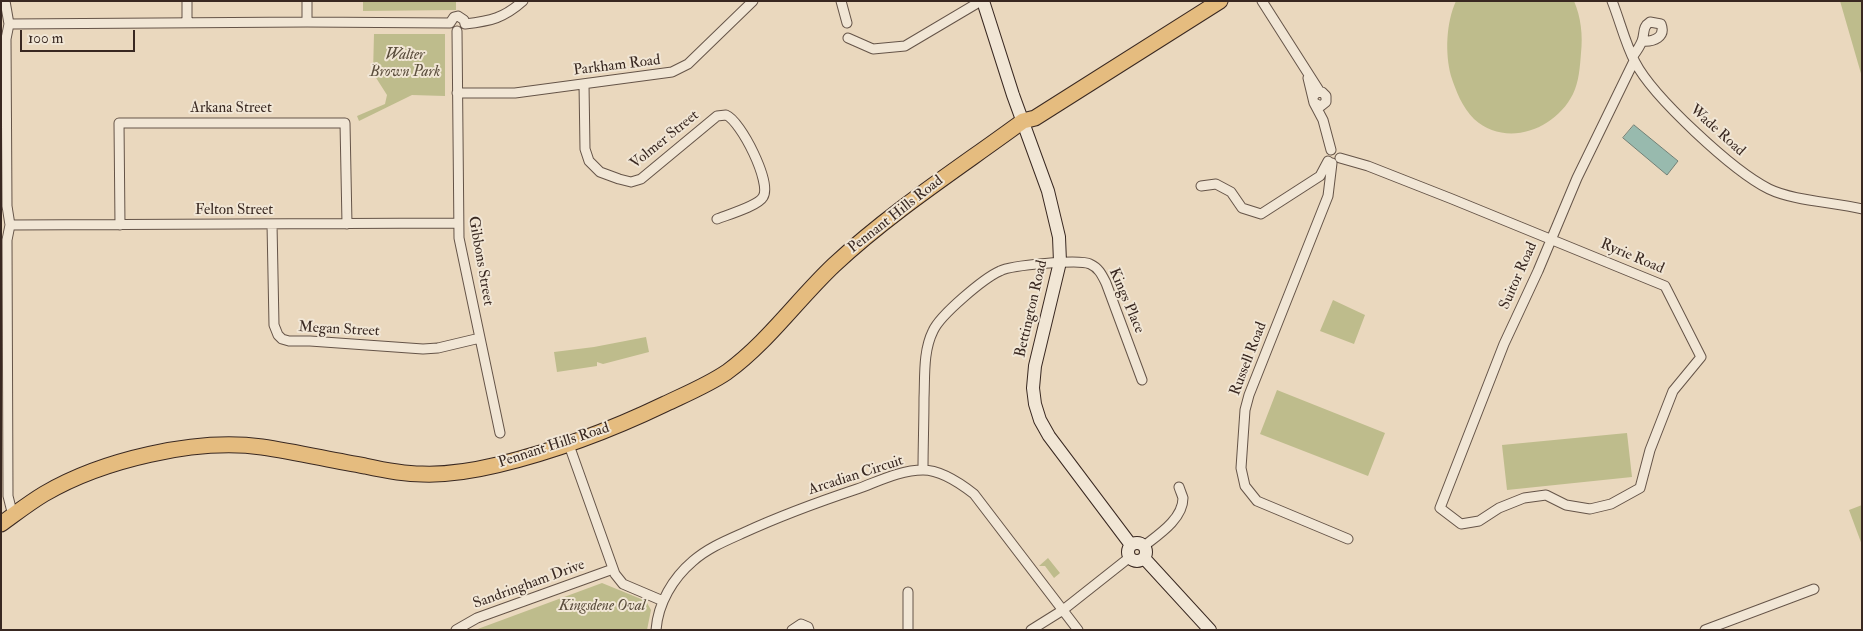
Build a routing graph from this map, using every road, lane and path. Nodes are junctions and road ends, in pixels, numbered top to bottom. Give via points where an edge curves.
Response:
1 (5, 1) edge
2 (187, 1) edge
3 (307, 1) edge
4 (523, 1) edge
5 (753, 1) edge
6 (841, 1) edge
7 (982, 1) edge
8 (1200, 1) edge
9 (1220, 1) edge
10 (1262, 1) edge
11 (1612, 1) edge
12 (307, 22) junction
13 (187, 23) junction
14 (450, 23) junction
15 (847, 23) dead end
16 (9, 24) junction
17 (465, 24) junction
18 (457, 31) junction
19 (848, 38) dead end
20 (1642, 41) dead end
21 (1634, 59) junction
22 (584, 84) junction
23 (457, 93) junction
24 (1023, 122) junction
25 (4, 124) edge
26 (1333, 161) junction
27 (1201, 186) dead end
28 (1862, 209) edge
29 (717, 219) dead end
30 (457, 223) junction
31 (272, 224) junction
32 (347, 224) junction
33 (10, 225) junction
34 (120, 225) junction
35 (1551, 238) junction
36 (1060, 262) junction
37 (480, 338) junction
38 (1142, 380) dead end
39 (500, 433) dead end
40 (569, 445) junction
41 (923, 470) junction
42 (1179, 487) dead end
43 (1440, 508) joint
44 (7, 520) edge
45 (1348, 539) dead end
46 (1137, 551) junction
47 (613, 569) junction
48 (1814, 590) dead end
49 (908, 592) dead end
50 (663, 601) junction
51 (1063, 610) junction
52 (456, 630) edge
53 (656, 630) edge
54 (792, 630) edge
55 (809, 630) edge
56 (908, 630) edge
57 (1031, 630) edge
58 (1078, 630) edge
59 (1210, 630) edge
60 (1705, 630) edge

1 - 16 street
2 - 13 street
3 - 12 street
4 - 17 street via 497,19
5 - 22 street, Parkham Road via 678,70
6 - 15 street
7 - 19 street via 905,46 873,49
7 - 24 main road, Bettington Road
8 - 24 highway, Pennant Hills Road via 1028,111
9 - 24 highway, Pennant Hills Road
10 - 26 street via 1308,72 1331,150 1338,151
11 - 21 street, Wade Road
12 - 13 street
12 - 14 street
13 - 16 street
14 - 17 street via 458,16
14 - 18 street
16 - 25 street
17 - 18 street via 462,30
18 - 23 street, Gibbons Street
20 - 21 street, Suitor Road
21 - 28 street, Wade Road via 1650,85 1683,119 1724,158 1755,181 1786,194
21 - 35 street, Suitor Road
22 - 23 street, Parkham Road via 514,92
22 - 29 street, Volmer Street via 586,156 596,170 625,181 641,179 717,116 726,115 732,119 751,147 765,194 760,201
23 - 30 street, Gibbons Street
24 - 36 main road, Bettington Road via 1048,191 1059,237
24 - 40 highway, Pennant Hills Road via 864,238 760,343 726,372 639,417
25 - 33 street
26 - 27 street via 1320,176 1261,214 1242,208 1231,192 1216,184
26 - 35 street, Ryrie Road via 1368,166
26 - 45 street, Russell Road via 1328,196 1244,410 1241,468 1245,486 1256,501
30 - 32 street, Felton Street
30 - 37 street, Gibbons Street
31 - 32 street, Felton Street
31 - 34 street, Felton Street
31 - 37 street, Megan Street via 274,325 282,339 423,349
32 - 34 street, Arkana Street via 345,123 119,123
33 - 34 street, Felton Street
33 - 44 street via 7,240
35 - 43 street, Suitor Road via 1504,344
35 - 43 street, Ryrie Road via 1665,286 1701,357 1673,391 1650,450 1640,488 1611,504 1590,509 1566,505 1546,496 1524,498 1479,521 1461,524
36 - 38 street, Kings Place via 1085,262 1101,271
36 - 41 street, Kings Place via 1000,270 942,317 933,330 925,365
36 - 46 main road, Bettington Road via 1035,366 1035,404 1049,436
37 - 39 street, Gibbons Street
40 - 44 highway, Pennant Hills Road via 494,466 454,473 420,474 262,447 231,444 193,446 156,453 81,477 44,494
40 - 47 street
41 - 50 street, Arcadian Circuit via 894,476 789,512 718,544 693,561 676,578
41 - 51 street, Arcadian Circuit via 958,482 974,494
42 - 46 street via 1183,498 1174,520
46 - 51 street
46 - 59 main road, Bettington Road
47 - 50 street via 623,584
47 - 52 street, Sandringham Drive via 477,618
48 - 60 street
49 - 56 street
50 - 53 street, Arcadian Circuit
51 - 57 street
51 - 58 street, Arcadian Circuit
54 - 55 street via 801,624

